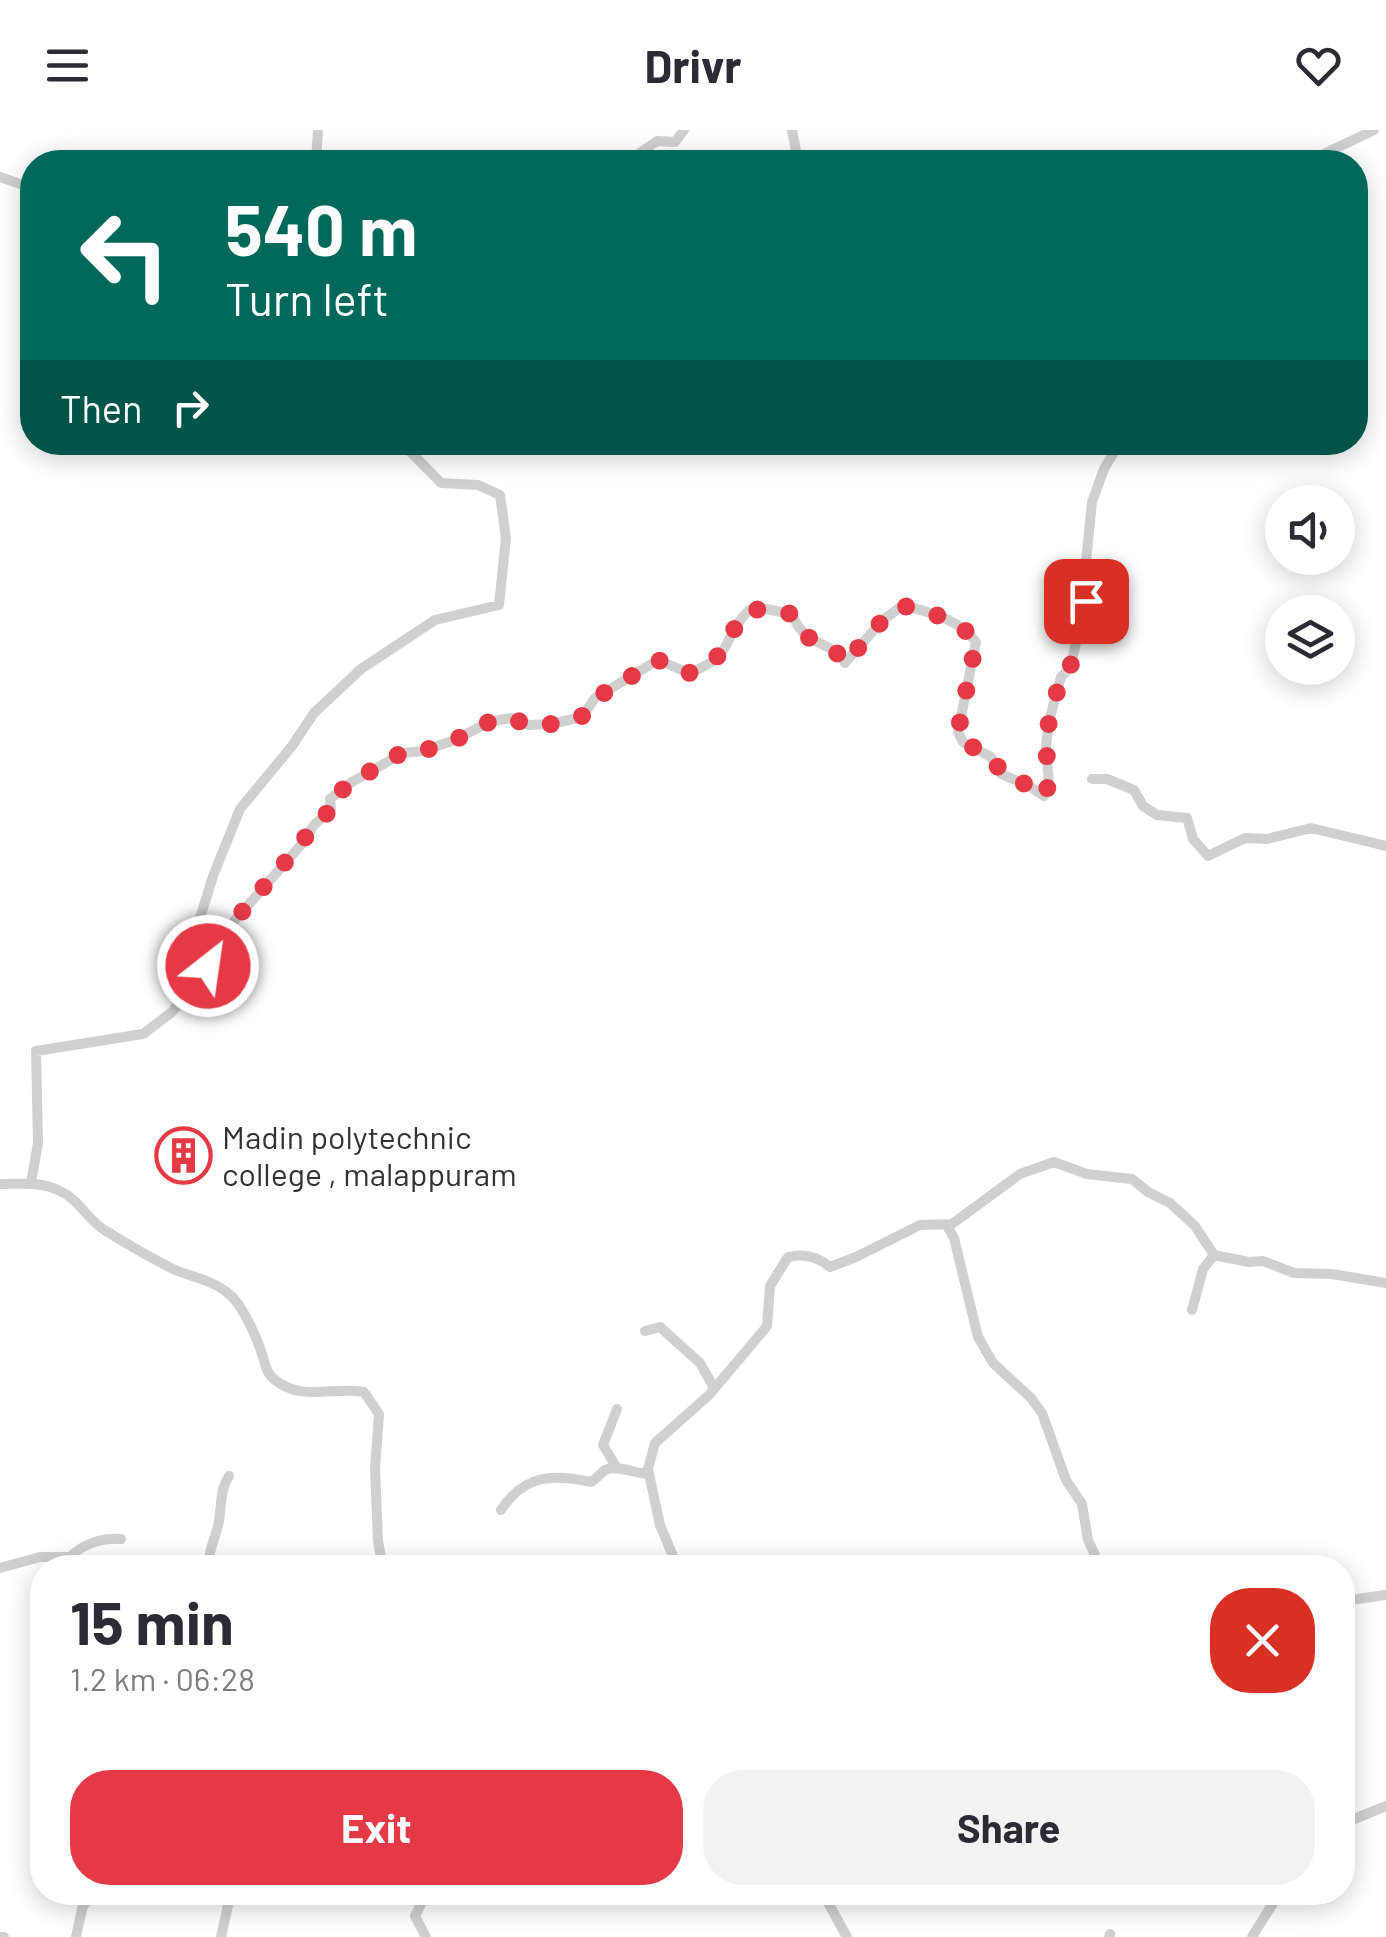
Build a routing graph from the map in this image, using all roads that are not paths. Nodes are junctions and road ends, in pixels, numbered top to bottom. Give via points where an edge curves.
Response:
1 (684, 130) edge
2 (1374, 130) edge
3 (644, 150) edge
4 (1332, 150) edge
5 (414, 455) edge
6 (1112, 455) edge
7 (1092, 780) dead end
8 (1386, 846) edge
9 (181, 1001) junction
10 (0, 1184) edge
11 (30, 1184) junction
12 (946, 1224) junction
13 (1214, 1255) junction
14 (1386, 1283) edge
15 (1192, 1310) dead end
16 (645, 1332) dead end
17 (714, 1388) junction
18 (617, 1409) dead end
19 (617, 1468) junction
20 (649, 1474) junction
21 (229, 1476) dead end
22 (502, 1510) dead end
23 (120, 1539) dead end
24 (72, 1555) edge
25 (209, 1555) edge
26 (381, 1555) edge
27 (673, 1555) edge
28 (1095, 1555) edge
29 (30, 1559) edge
30 (0, 1568) edge
31 (1386, 1595) edge
32 (1355, 1599) edge
33 (1386, 1806) edge
34 (1355, 1819) edge
35 (84, 1905) edge
36 (228, 1905) edge
37 (420, 1905) edge
38 (829, 1905) edge
39 (1272, 1905) edge
40 (76, 1937) edge
41 (222, 1937) edge
42 (426, 1937) edge
43 (847, 1937) edge
44 (1252, 1937) edge

1 - 3 street via 675,142 657,141
2 - 4 street
5 - 9 street via 441,483 500,494 506,538 499,606 435,620 362,669 314,713 240,809 212,876
6 - 9 street via 1092,502 1086,601 1049,721 1044,796 1002,774 992,757 963,742 958,732 976,642 966,629 904,606 845,663 806,638 792,614 749,610 721,657 704,667 689,673 658,660 572,721 489,722 455,740 403,752 352,782 330,800 331,810 228,928
7 - 8 street via 1134,790 1157,815 1186,818 1208,856 1245,838 1310,828
9 - 11 street via 143,1034 36,1051 38,1143
10 - 11 street
11 - 26 street via 59,1190 102,1230 230,1294 276,1381 305,1394 364,1392 378,1414
12 - 13 street via 1020,1174 1054,1162 1076,1172 1132,1178 1195,1226
12 - 17 street via 920,1225 830,1267 807,1255 788,1256 770,1286 766,1326
12 - 28 street via 978,1338 992,1363 1042,1414 1082,1504
13 - 14 street
13 - 15 street via 1203,1269
16 - 17 street via 660,1327 700,1363
17 - 20 street via 656,1443
18 - 19 street via 604,1448
19 - 20 street
19 - 22 street via 591,1482 560,1477 526,1483
20 - 27 street
21 - 25 street
23 - 24 street via 107,1538
29 - 30 street
31 - 32 street
33 - 34 street
35 - 40 street
36 - 41 street
37 - 42 street via 415,1916
38 - 43 street
39 - 44 street

